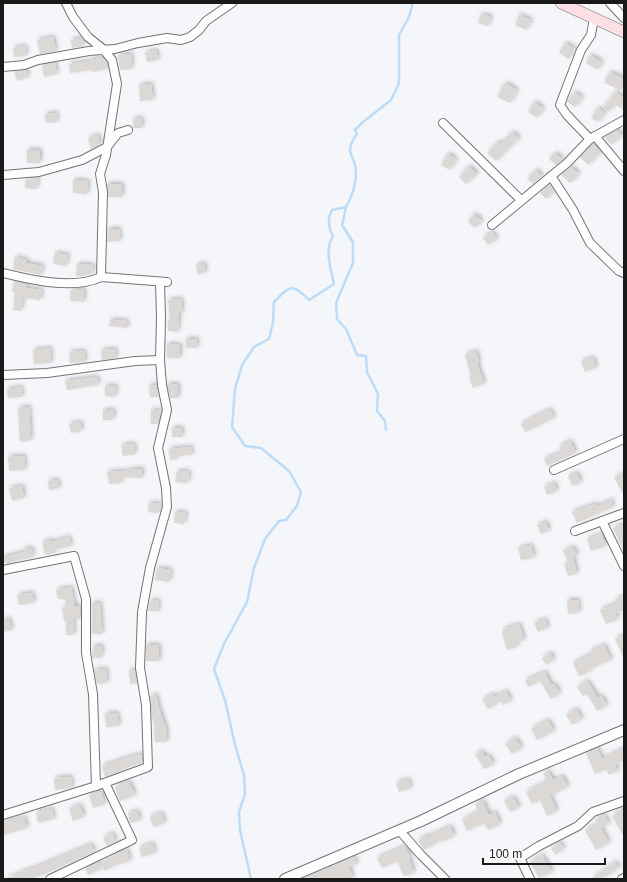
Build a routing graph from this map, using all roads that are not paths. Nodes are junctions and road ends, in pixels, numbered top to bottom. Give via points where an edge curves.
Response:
1 (66, 3) edge
2 (232, 3) edge
3 (610, 3) edge
4 (565, 4) edge
5 (594, 18) junction
6 (624, 18) edge
7 (624, 32) edge
8 (105, 51) junction
9 (3, 67) edge
10 (624, 120) edge
11 (443, 124) dead end
12 (128, 130) dead end
13 (593, 137) junction
14 (107, 147) junction
15 (624, 172) edge
16 (3, 175) edge
17 (551, 176) junction
18 (521, 200) junction
19 (492, 225) dead end
20 (3, 272) edge
21 (624, 273) edge
22 (101, 277) junction
23 (160, 360) junction
24 (3, 375) edge
25 (624, 439) edge
26 (554, 470) dead end
27 (624, 513) edge
28 (602, 521) junction
29 (574, 531) dead end
30 (624, 566) edge
31 (3, 570) edge
32 (624, 730) edge
33 (105, 783) junction
34 (96, 786) junction
35 (624, 801) edge
36 (3, 815) edge
37 (399, 830) junction
38 (50, 879) edge
39 (285, 879) edge
40 (445, 879) edge
41 (530, 879) edge

1 - 8 street via 88,37
2 - 8 street via 206,21 190,37 181,40 167,38
3 - 6 street
4 - 5 main road
5 - 7 main road
5 - 13 street via 591,35 581,50 560,105 567,116
8 - 9 street via 56,56 24,65
8 - 14 street via 112,60 117,84
10 - 13 street
11 - 18 street
12 - 14 street via 118,133
13 - 15 street
13 - 17 street via 567,164
14 - 16 street via 82,160 39,172
14 - 22 street via 100,174 103,192
17 - 18 street
17 - 21 street via 590,243
18 - 19 street
20 - 22 street via 52,282 78,283
22 - 23 street via 163,282
23 - 24 street via 47,373
23 - 33 street via 167,410 158,448 167,507 142,612 140,668 146,705 148,767
25 - 26 street
27 - 28 street
28 - 29 street
28 - 30 street
31 - 34 street via 74,556 86,599 86,653 93,694
32 - 37 street via 506,780
33 - 34 street
33 - 38 street via 132,840
34 - 36 street
35 - 41 street via 593,812 578,826 520,858
37 - 39 street
37 - 40 street

